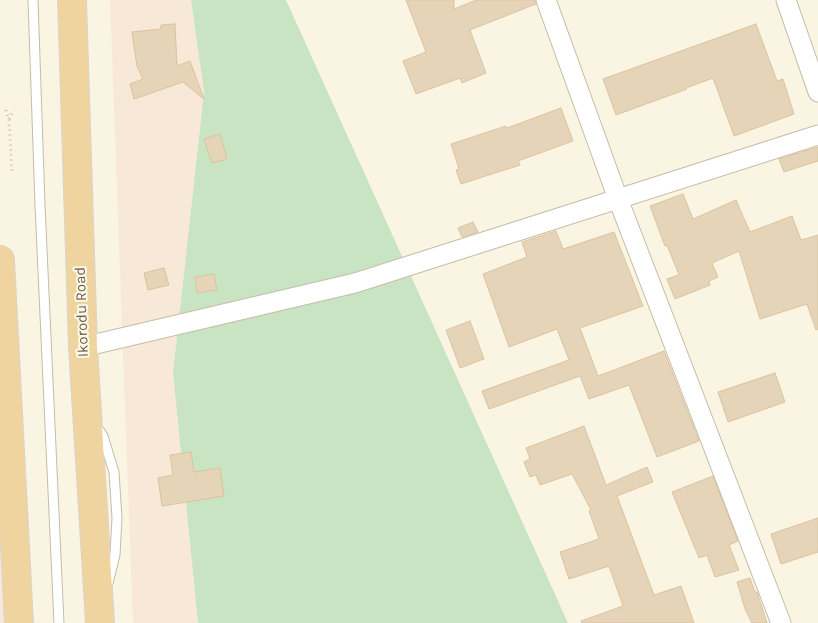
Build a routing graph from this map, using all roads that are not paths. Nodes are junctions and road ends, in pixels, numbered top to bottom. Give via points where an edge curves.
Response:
1 (33, 0) edge
2 (72, 0) edge
3 (546, 0) edge
4 (786, 0) edge
5 (818, 92) edge
6 (818, 135) edge
7 (618, 199) junction
8 (0, 260) edge
9 (83, 347) junction
10 (100, 618) edge
11 (19, 623) edge
12 (59, 623) edge
13 (781, 623) edge

1 - 12 lane
2 - 9 highway, Ikorodu Road
3 - 7 street
4 - 5 street
6 - 7 street
7 - 9 street via 355,283
7 - 13 street
8 - 11 highway
9 - 10 highway, Ikorodu Road

